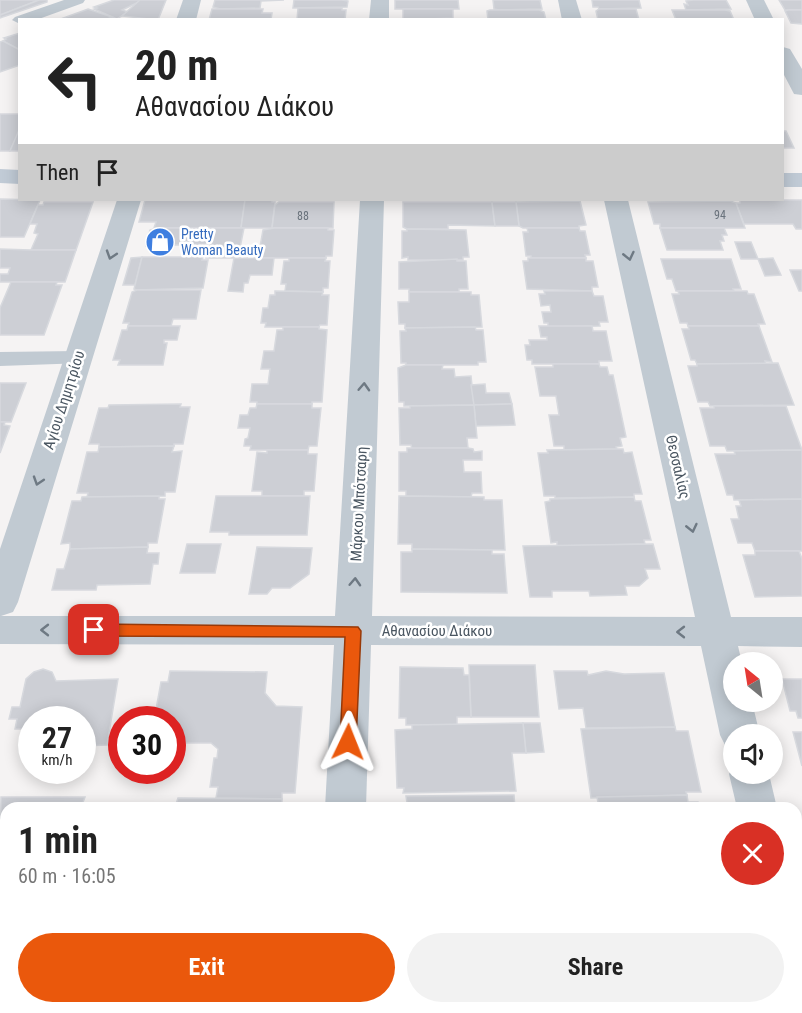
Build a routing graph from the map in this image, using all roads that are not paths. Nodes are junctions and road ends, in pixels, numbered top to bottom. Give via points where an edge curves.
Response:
1 (78, 0) edge
2 (192, 0) edge
3 (380, 0) edge
4 (567, 0) edge
5 (755, 0) edge
6 (25, 18) edge
7 (187, 18) edge
8 (379, 18) edge
9 (572, 18) edge
10 (764, 18) edge
11 (784, 55) edge
12 (802, 89) edge
13 (0, 176) edge
14 (18, 177) edge
15 (784, 180) edge
16 (802, 180) edge
17 (129, 201) edge
18 (372, 201) edge
19 (616, 201) edge
20 (77, 358) junction
21 (0, 359) edge
22 (0, 602) edge
23 (0, 630) edge
24 (353, 631) junction
25 (716, 632) junction
26 (802, 632) edge
27 (737, 724) edge
28 (751, 784) edge
29 (345, 802) edge
30 (756, 802) edge

1 - 6 street
2 - 7 street
3 - 8 street
4 - 9 street
5 - 10 street
11 - 12 street
13 - 14 main road
15 - 16 main road
17 -> 20 street, Αγίου Δημητρίου
24 -> 18 street, Μάρκου Μπότσαρη
19 -> 25 street, Θεσσαλίας
20 - 21 street
20 -> 22 street, Αγίου Δημητρίου
24 -> 23 street, Αθανασίου Διάκου
25 -> 24 street, Αθανασίου Διάκου
24 - 29 street, Μάρκου Μπότσαρη
25 - 26 street, Αθανασίου Διάκου
25 - 27 street, Θεσσαλίας
28 - 30 street

